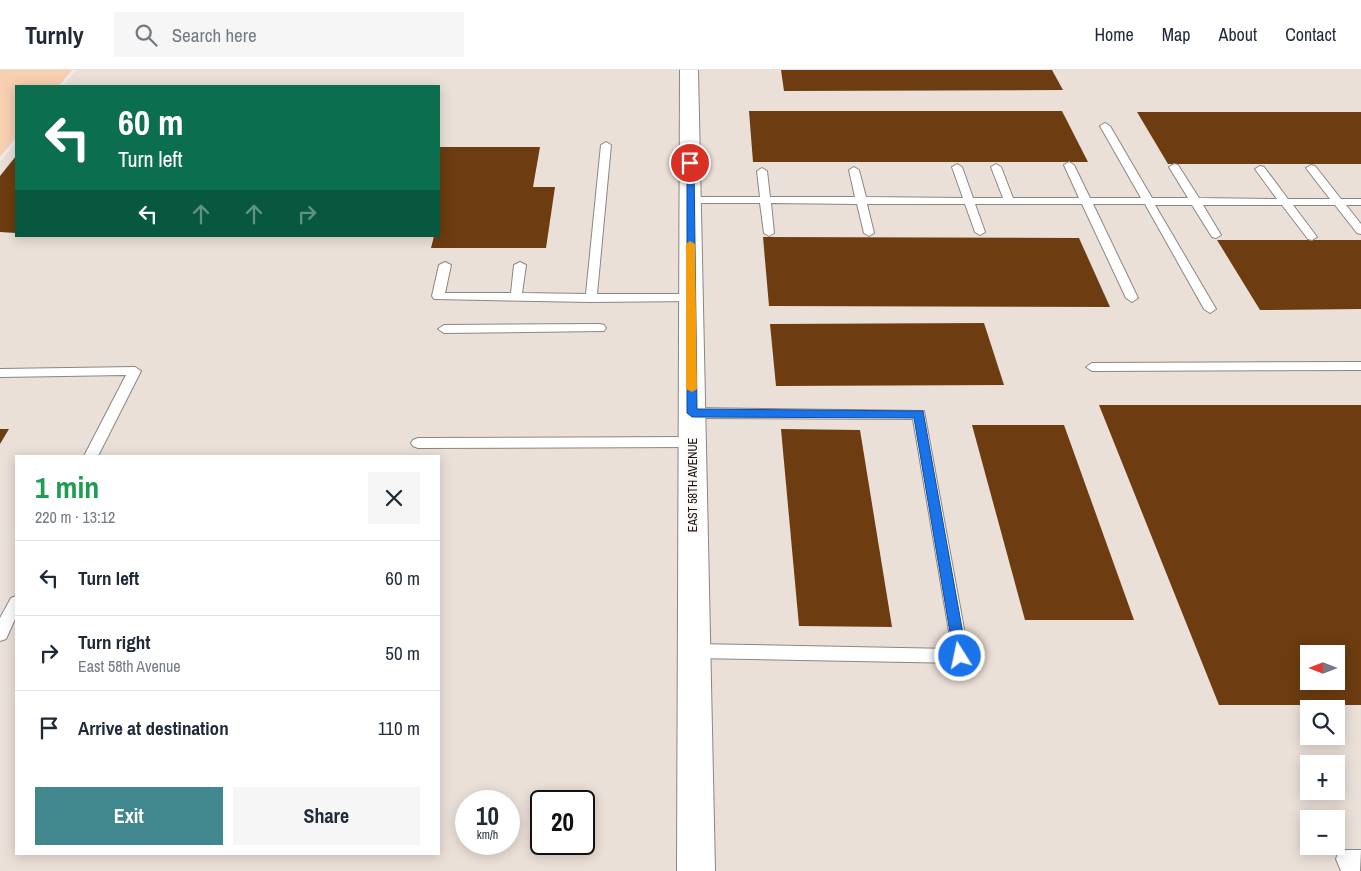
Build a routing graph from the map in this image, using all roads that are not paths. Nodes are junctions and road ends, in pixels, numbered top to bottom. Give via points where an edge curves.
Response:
1 (689, 70) edge
2 (1105, 126) dead end
3 (606, 145) dead end
4 (1069, 165) dead end
5 (957, 167) dead end
6 (996, 167) dead end
7 (1174, 167) dead end
8 (1311, 168) dead end
9 (1260, 169) dead end
10 (854, 170) dead end
11 (762, 171) dead end
12 (690, 200) junction
13 (766, 200) junction
14 (861, 201) junction
15 (969, 201) junction
16 (1009, 201) junction
17 (1087, 201) junction
18 (1148, 201) junction
19 (1195, 202) junction
20 (1286, 202) junction
21 (1339, 202) junction
22 (1361, 202) edge
23 (1361, 231) edge
24 (980, 232) dead end
25 (769, 233) dead end
26 (869, 233) dead end
27 (1216, 235) dead end
28 (1312, 237) dead end
29 (445, 265) dead end
30 (520, 265) dead end
31 (516, 297) junction
32 (591, 298) junction
33 (691, 298) junction
34 (1132, 298) dead end
35 (1210, 309) dead end
36 (600, 328) dead end
37 (444, 329) dead end
38 (1361, 366) edge
39 (1092, 367) dead end
40 (0, 373) edge
41 (692, 413) junction
42 (692, 442) junction
43 (418, 444) dead end
44 (92, 455) edge
45 (15, 604) edge
46 (0, 634) edge
47 (694, 651) junction
48 (1361, 859) edge
49 (696, 871) edge
50 (1350, 871) edge

1 - 12 street, EAST 58TH AVENUE
2 - 18 lane
3 - 32 lane
4 - 17 lane
5 - 15 lane
6 - 16 lane
7 - 19 lane
8 - 21 lane
9 - 20 lane
10 - 14 lane
11 - 13 lane
12 - 13 lane
12 - 33 street, EAST 58TH AVENUE
13 - 14 lane
13 - 25 lane
14 - 15 lane
14 - 26 lane
15 - 16 lane
15 - 24 lane
16 - 17 lane
17 - 18 lane
17 - 34 lane
18 - 19 lane
18 - 35 lane
19 - 20 lane
19 - 27 lane
20 - 21 lane
20 - 28 lane
21 - 22 lane
21 - 23 lane
29 - 31 lane via 438,296
30 - 31 lane
31 - 32 lane
32 - 33 lane
33 - 41 street, EAST 58TH AVENUE
36 - 37 lane
38 - 39 lane
40 - 44 lane via 135,371
41 - 42 street, EAST 58TH AVENUE
41 - 47 lane via 919,414 960,656
42 - 43 lane
42 - 47 street, EAST 58TH AVENUE
45 - 46 lane
47 - 49 street, EAST 58TH AVENUE
48 - 50 lane via 1345,859

